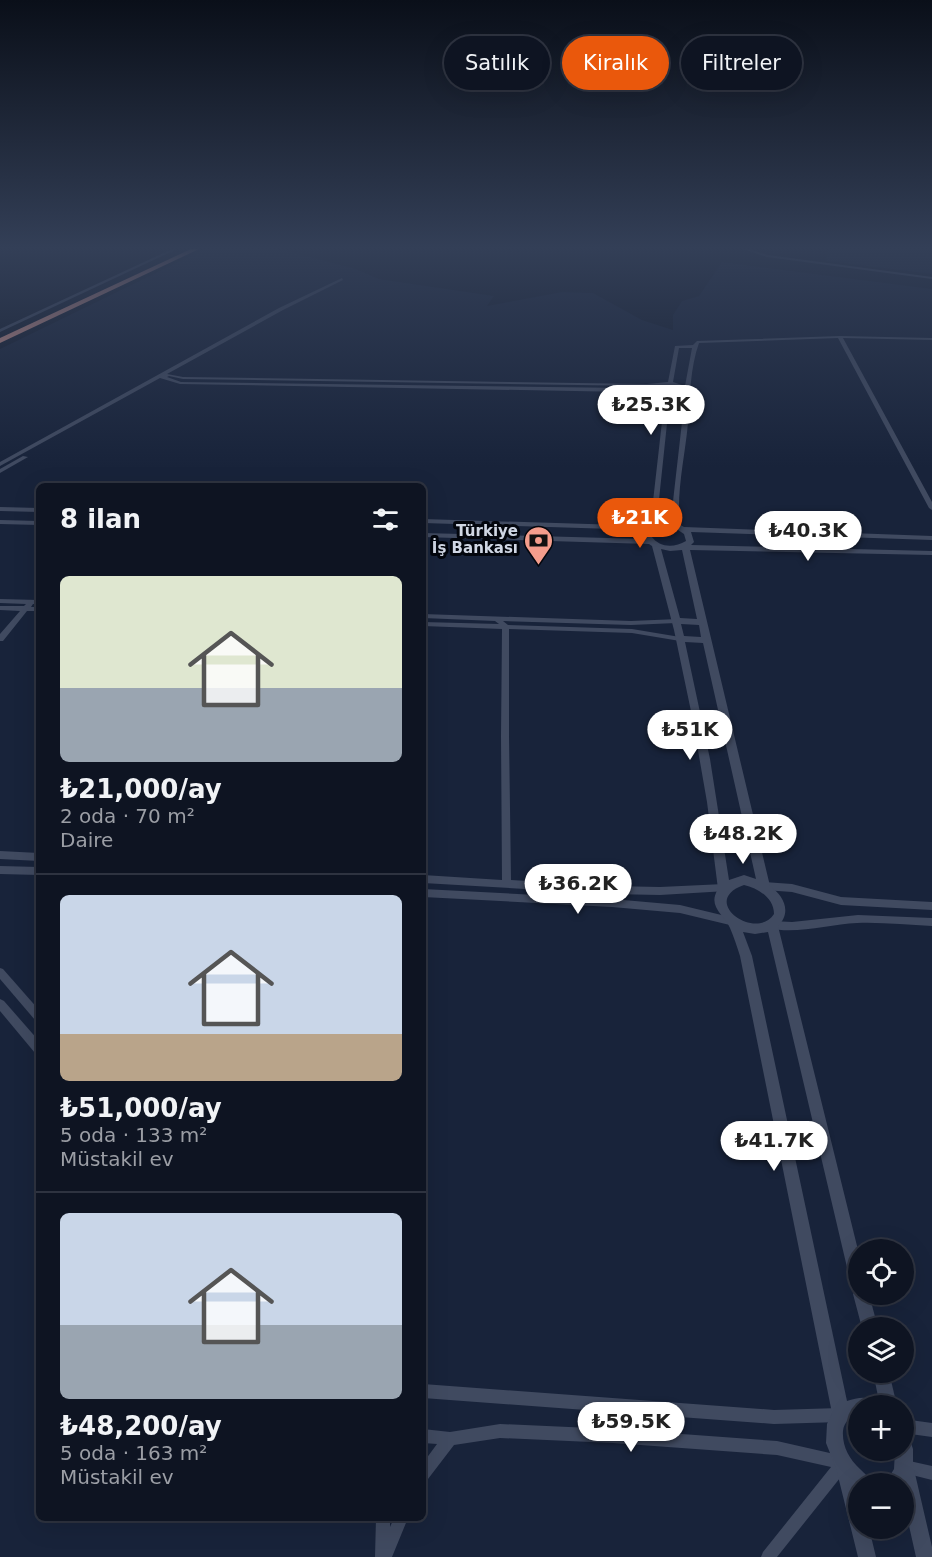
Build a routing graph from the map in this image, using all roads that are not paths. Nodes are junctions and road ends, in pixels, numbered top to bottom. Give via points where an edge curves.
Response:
1 (20, 322) edge
2 (31, 322) edge
3 (41, 322) edge
4 (261, 322) edge
5 (0, 331) edge
6 (0, 336) edge
7 (840, 337) junction
8 (932, 339) edge
9 (0, 341) edge
10 (696, 346) junction
11 (189, 366) junction
12 (160, 376) junction
13 (200, 378) junction
14 (670, 382) junction
15 (687, 390) junction
16 (131, 393) junction
17 (668, 393) junction
18 (14, 457) junction
19 (21, 459) junction
20 (0, 464) edge
21 (0, 471) edge
22 (932, 508) edge
23 (0, 509) edge
24 (36, 510) edge
25 (426, 521) edge
26 (0, 522) edge
27 (36, 523) edge
28 (653, 528) junction
29 (680, 528) junction
30 (426, 534) edge
31 (932, 538) edge
32 (654, 544) junction
33 (685, 547) junction
34 (932, 553) edge
35 (0, 601) edge
36 (35, 602) edge
37 (0, 608) edge
38 (27, 609) junction
39 (36, 609) edge
40 (426, 616) edge
41 (497, 619) junction
42 (676, 621) junction
43 (701, 622) junction
44 (426, 624) edge
45 (506, 627) junction
46 (0, 639) edge
47 (680, 639) junction
48 (706, 640) junction
49 (0, 855) edge
50 (36, 857) edge
51 (0, 870) edge
52 (36, 871) edge
53 (426, 879) edge
54 (507, 884) junction
55 (764, 886) junction
56 (724, 888) junction
57 (426, 893) edge
58 (932, 906) edge
59 (734, 922) junction
60 (932, 922) edge
61 (772, 925) junction
62 (0, 972) edge
63 (0, 1004) edge
64 (36, 1014) edge
65 (36, 1046) edge
66 (848, 1239) edge
67 (426, 1392) edge
68 (848, 1409) edge
69 (841, 1415) junction
70 (914, 1428) edge
71 (932, 1430) edge
72 (426, 1436) edge
73 (450, 1439) junction
74 (904, 1461) edge
75 (843, 1463) junction
76 (905, 1467) junction
77 (426, 1470) edge
78 (851, 1473) edge
79 (902, 1473) edge
80 (932, 1473) edge
81 (848, 1482) edge
82 (383, 1521) edge
83 (400, 1521) edge
84 (863, 1539) edge
85 (384, 1557) edge
86 (768, 1557) edge
87 (867, 1557) edge
88 (925, 1557) edge

1 - 5 street
2 - 6 highway
3 - 9 highway
4 - 11 street
7 - 8 street
7 - 10 street via 697,342
7 - 22 street
10 - 14 street via 677,347
10 - 15 street
11 - 12 street
11 - 13 street
12 - 13 street
12 - 16 street
12 - 17 street via 180,382
13 - 14 street via 647,385
14 - 15 street
14 - 17 street
15 - 17 street
15 - 29 street via 675,510
16 - 18 street
16 - 19 street
17 - 28 street
18 - 19 street
18 - 20 street
19 - 21 street
23 - 24 street
25 - 28 street
26 - 27 street
28 - 29 street
28 - 32 street via 648,536
29 - 31 street
29 - 33 street via 691,538
30 - 32 street
32 - 33 street via 672,549
32 - 42 street
33 - 34 street
33 - 43 street
35 - 36 street
36 - 38 street
37 - 38 street
38 - 39 street
38 - 46 street
40 - 41 street
41 - 42 street
41 - 45 street
42 - 43 street
42 - 47 street
43 - 48 street
44 - 45 street
45 - 47 street via 632,631
45 - 54 street
47 - 48 street
47 - 56 street via 717,829
48 - 55 street
49 - 50 street
51 - 52 street
53 - 54 street
54 - 56 street via 620,891
55 - 56 street via 744,880
55 - 58 street via 792,888 841,901
55 - 61 street via 780,904 778,919
56 - 59 street via 720,902
57 - 59 street via 669,908
59 - 61 street via 750,928
59 - 69 street via 746,956
60 - 61 street via 858,919
61 - 66 street
62 - 64 street
63 - 65 street
67 - 69 street via 774,1417
68 - 69 street
69 - 75 street via 834,1434
70 - 71 street
72 - 73 street
73 - 75 street via 500,1431 613,1436 777,1448
73 - 77 street
74 - 76 street
75 - 78 street
75 - 81 street
75 - 86 street
76 - 79 street
76 - 80 street
76 - 88 street
82 - 85 street
83 - 85 street
84 - 87 street

